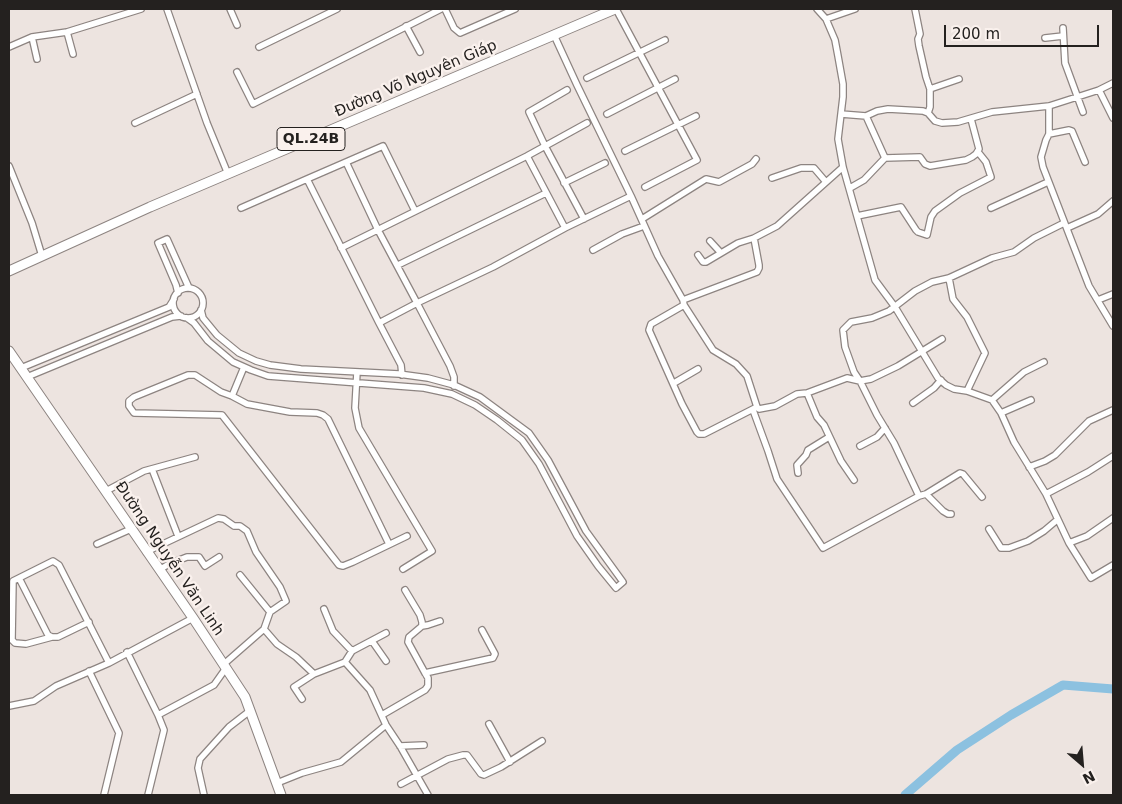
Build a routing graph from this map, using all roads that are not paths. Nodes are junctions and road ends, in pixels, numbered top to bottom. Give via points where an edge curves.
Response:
1 (141, 9) edge
2 (167, 9) edge
3 (230, 9) edge
4 (337, 9) edge
5 (441, 9) edge
6 (445, 9) edge
7 (515, 9) edge
8 (616, 9) edge
9 (817, 9) edge
10 (855, 9) edge
11 (915, 9) edge
12 (503, 11) edge
13 (826, 19) junction
14 (238, 25) dead end
15 (406, 26) junction
16 (1063, 28) dead end
17 (67, 32) junction
18 (554, 35) junction
19 (1063, 36) junction
20 (32, 37) junction
21 (1045, 38) dead end
22 (665, 40) dead end
23 (9, 47) edge
24 (259, 47) dead end
25 (420, 52) dead end
26 (639, 52) junction
27 (73, 54) dead end
28 (37, 60) dead end
29 (237, 72) dead end
30 (587, 78) dead end
31 (675, 79) dead end
32 (959, 79) dead end
33 (1113, 83) edge
34 (658, 88) junction
35 (930, 89) junction
36 (567, 90) dead end
37 (1099, 90) junction
38 (197, 94) junction
39 (1076, 96) junction
40 (1049, 106) junction
41 (1083, 112) dead end
42 (928, 113) junction
43 (607, 114) dead end
44 (841, 114) junction
45 (696, 116) dead end
46 (866, 116) junction
47 (1113, 118) edge
48 (971, 119) junction
49 (135, 124) dead end
50 (587, 124) dead end
51 (678, 125) junction
52 (1049, 134) junction
53 (545, 146) junction
54 (626, 151) dead end
55 (978, 152) junction
56 (528, 156) junction
57 (885, 158) junction
58 (756, 159) dead end
59 (346, 162) junction
60 (1085, 162) dead end
61 (604, 163) dead end
62 (9, 166) edge
63 (843, 168) junction
64 (228, 174) junction
65 (307, 178) junction
66 (772, 178) dead end
67 (826, 182) junction
68 (1048, 182) junction
69 (564, 183) junction
70 (645, 187) dead end
71 (850, 188) junction
72 (546, 193) junction
73 (631, 196) junction
74 (1113, 201) edge
75 (241, 208) dead end
76 (991, 208) dead end
77 (415, 210) junction
78 (857, 216) junction
79 (584, 219) junction
80 (643, 223) junction
81 (1065, 225) junction
82 (565, 228) junction
83 (378, 230) junction
84 (754, 238) junction
85 (710, 241) dead end
86 (341, 248) junction
87 (593, 250) dead end
88 (721, 253) junction
89 (698, 255) dead end
90 (42, 256) junction
91 (398, 265) junction
92 (9, 271) edge
93 (949, 278) junction
94 (189, 288) junction
95 (178, 293) junction
96 (1113, 294) edge
97 (174, 299) junction
98 (1098, 300) junction
99 (683, 302) junction
100 (418, 304) junction
101 (895, 307) junction
102 (201, 310) junction
103 (184, 317) junction
104 (380, 323) junction
105 (1113, 326) edge
106 (942, 339) dead end
107 (75, 346) junction
108 (9, 351) edge
109 (923, 352) junction
110 (79, 356) junction
111 (1044, 362) dead end
112 (264, 363) junction
113 (244, 367) junction
114 (21, 368) junction
115 (698, 369) dead end
116 (357, 372) junction
117 (260, 373) junction
118 (402, 374) junction
119 (27, 377) junction
120 (941, 380) junction
121 (860, 381) junction
122 (357, 382) junction
123 (674, 383) junction
124 (454, 384) junction
125 (967, 391) junction
126 (807, 393) junction
127 (452, 394) junction
128 (232, 396) junction
129 (992, 400) junction
130 (1031, 400) dead end
131 (913, 403) dead end
132 (755, 408) junction
133 (1113, 410) edge
134 (1001, 413) junction
135 (885, 428) junction
136 (829, 436) junction
137 (860, 446) dead end
138 (1113, 456) edge
139 (195, 457) dead end
140 (1029, 467) junction
141 (152, 469) junction
142 (798, 473) dead end
143 (854, 480) dead end
144 (106, 491) junction
145 (926, 494) junction
146 (1046, 494) junction
147 (919, 496) junction
148 (982, 497) dead end
149 (951, 514) dead end
150 (1113, 518) edge
151 (1057, 520) junction
152 (132, 529) junction
153 (990, 529) dead end
154 (178, 536) junction
155 (407, 536) dead end
156 (1069, 543) junction
157 (97, 544) dead end
158 (389, 544) junction
159 (146, 552) junction
160 (219, 557) dead end
161 (1113, 565) edge
162 (403, 569) dead end
163 (159, 570) junction
164 (240, 575) dead end
165 (19, 578) junction
166 (405, 590) dead end
167 (324, 609) dead end
168 (270, 612) junction
169 (193, 618) junction
170 (440, 621) dead end
171 (89, 622) junction
172 (422, 626) junction
173 (264, 629) junction
174 (482, 630) dead end
175 (386, 634) dead end
176 (52, 637) junction
177 (372, 642) junction
178 (352, 651) junction
179 (128, 652) junction
180 (386, 661) dead end
181 (345, 662) junction
182 (109, 663) junction
183 (225, 666) junction
184 (89, 670) junction
185 (425, 673) junction
186 (314, 674) junction
187 (302, 699) dead end
188 (9, 706) edge
189 (251, 710) junction
190 (158, 715) junction
191 (382, 715) junction
192 (489, 724) dead end
193 (386, 725) junction
194 (542, 741) dead end
195 (424, 745) dead end
196 (400, 746) junction
197 (510, 762) junction
198 (418, 776) junction
199 (277, 784) junction
200 (401, 784) dead end
201 (104, 795) edge
202 (148, 795) edge
203 (204, 795) edge
204 (281, 795) edge
205 (428, 795) edge

1 - 17 street
2 - 38 street
3 - 14 street
4 - 24 street
5 - 15 street
6 - 12 street via 460,33
7 - 12 street
8 - 18 main road, Đường Võ Nguyên Giáp / QL.24B
8 - 26 street
9 - 13 street
10 - 13 street
11 - 35 street via 919,46
13 - 44 street via 841,68
15 - 25 street
15 - 29 street via 253,104
16 - 19 street
17 - 20 street
17 - 27 street
18 - 64 main road, Đường Võ Nguyên Giáp / QL.24B
18 - 73 street
19 - 21 street
19 - 39 street via 1064,63
20 - 23 street
20 - 28 street
22 - 26 street
26 - 30 street
26 - 34 street
31 - 34 street
32 - 35 street
33 - 37 street
34 - 43 street
34 - 51 street
35 - 42 street
36 - 53 street via 529,112
37 - 39 street
37 - 47 street
38 - 49 street
38 - 64 street
39 - 40 street
39 - 41 street
40 - 48 street via 992,112
40 - 52 street
42 - 46 street via 882,110
42 - 48 street via 942,123
44 - 46 street
44 - 63 street via 838,139
45 - 51 street
46 - 57 street
48 - 55 street
50 - 53 street
51 - 54 street
51 - 70 street via 697,160
52 - 60 street via 1072,131
52 - 68 street via 1041,157
53 - 56 street
53 - 69 street
55 - 57 street via 966,160 933,166 927,166 918,156
55 - 78 street via 992,177 960,193 935,211 927,235 916,230 901,207
56 - 72 street
56 - 77 street
57 - 71 street via 864,180
58 - 80 street via 719,182 706,179
59 - 65 street
59 - 77 street via 383,146
59 - 83 street
61 - 69 street
62 - 90 street
63 - 67 street
63 - 71 street
64 - 90 main road, Đường Võ Nguyên Giáp / QL.24B
65 - 75 street
65 - 86 street
66 - 67 street via 801,168 814,168
67 - 84 street via 777,226
68 - 76 street
68 - 81 street
69 - 79 street
71 - 78 street
72 - 82 street
72 - 91 street
73 - 79 street
73 - 80 street
74 - 81 street via 1098,214
77 - 83 street
78 - 101 street via 875,280
79 - 82 street
80 - 87 street
80 - 99 street
81 - 93 street via 1034,238 1014,252 992,258
81 - 98 street via 1089,286
82 - 100 street
83 - 86 street
83 - 91 street
84 - 88 street
84 - 99 street via 758,270
85 - 88 street
86 - 104 street
88 - 89 street via 703,262
90 - 92 main road, Đường Võ Nguyên Giáp / QL.24B
91 - 100 street
93 - 101 street via 915,291
93 - 125 street via 953,299 967,317 985,353
94 - 95 street
94 - 95 street via 167,239 158,243
94 - 102 street via 201,295
95 - 97 street
96 - 98 street
97 - 103 street via 175,310
97 - 107 street via 169,307
98 - 105 street
99 - 123 street via 651,324 649,330
99 - 132 street via 713,350 736,364 747,376
100 - 104 street
100 - 124 street via 450,366
101 - 109 street
101 - 121 street via 872,318 851,322 843,330 845,347
102 - 103 street via 196,316
102 - 112 street via 203,318 217,335 239,353
103 - 110 street via 172,317
103 - 113 street via 233,362
104 - 118 street via 401,365
106 - 109 street
107 - 110 street
107 - 114 street
108 - 114 main road, Đường Nguyễn Văn Linh
109 - 120 street
109 - 121 street via 871,379
110 - 119 street
111 - 129 street via 1024,372
112 - 116 street
112 - 117 street
113 - 117 street
113 - 128 street
114 - 119 main road, Đường Nguyễn Văn Linh
115 - 123 street
116 - 118 street
116 - 122 street
117 - 122 street
118 - 124 street
119 - 144 main road, Đường Nguyễn Văn Linh
120 - 125 street via 954,389
120 - 131 street
121 - 126 street via 847,378
121 - 135 street
122 - 127 street
122 - 162 street via 355,408 358,428 432,551
123 - 132 street via 699,434
124 - 127 street
124 - 127 street via 480,397 529,433 548,460 586,531 623,582 616,588 598,566 522,440 475,405
125 - 129 street
126 - 132 street via 797,394 769,408
126 - 136 street
128 - 158 street via 247,404 317,413 328,419
128 - 158 street via 194,374 134,397 129,406 134,414 222,415 339,565 353,562
129 - 134 street
130 - 134 street
132 - 147 street via 777,479 823,548
133 - 140 street via 1089,421 1055,455
134 - 140 street
135 - 137 street via 877,437
135 - 147 street
136 - 142 street via 808,450 797,465
136 - 143 street
138 - 146 street
139 - 141 street
140 - 146 street
141 - 144 street
141 - 154 street
144 - 152 main road, Đường Nguyễn Văn Linh
145 - 147 street
145 - 148 street via 960,473
145 - 149 street via 943,511
146 - 151 street
150 - 156 street via 1087,536
151 - 153 street via 1044,532 1009,548 1001,548
151 - 156 street
152 - 157 street
152 - 159 main road, Đường Nguyễn Văn Linh
154 - 159 street
154 - 168 street via 218,518 247,531 286,601
155 - 158 street
156 - 161 street via 1091,578
159 - 163 main road, Đường Nguyễn Văn Linh
160 - 163 street via 204,566 199,557 187,557
163 - 169 main road, Đường Nguyễn Văn Linh
164 - 168 street
165 - 171 street via 57,562
165 - 176 street via 46,632
165 - 176 street via 13,581 12,640 18,644
166 - 172 street via 420,614
167 - 178 street via 332,631
168 - 173 street
169 - 179 street
169 - 183 main road, Đường Nguyễn Văn Linh
170 - 172 street
171 - 176 street
171 - 182 street
172 - 185 street via 408,639
173 - 183 street
173 - 186 street
174 - 185 street via 495,654 492,658
175 - 177 street
177 - 178 street
177 - 180 street
178 - 181 street
179 - 182 street
179 - 190 street
181 - 186 street
181 - 191 street via 366,684
182 - 184 street
183 - 189 main road, Đường Nguyễn Văn Linh
183 - 190 street via 214,685
184 - 188 street via 34,701
184 - 201 street via 119,733
185 - 191 street via 428,683 425,690
186 - 187 street via 294,687
189 - 199 main road, Đường Nguyễn Văn Linh
189 - 203 street via 229,727 200,759 198,768
190 - 202 street via 164,730
191 - 193 street
192 - 197 street
193 - 196 street
193 - 199 street via 341,762
194 - 197 street
195 - 196 street
196 - 198 street
197 - 198 street via 484,775 467,755 463,755 448,759
198 - 200 street
198 - 205 street
199 - 204 main road, Đường Nguyễn Văn Linh

